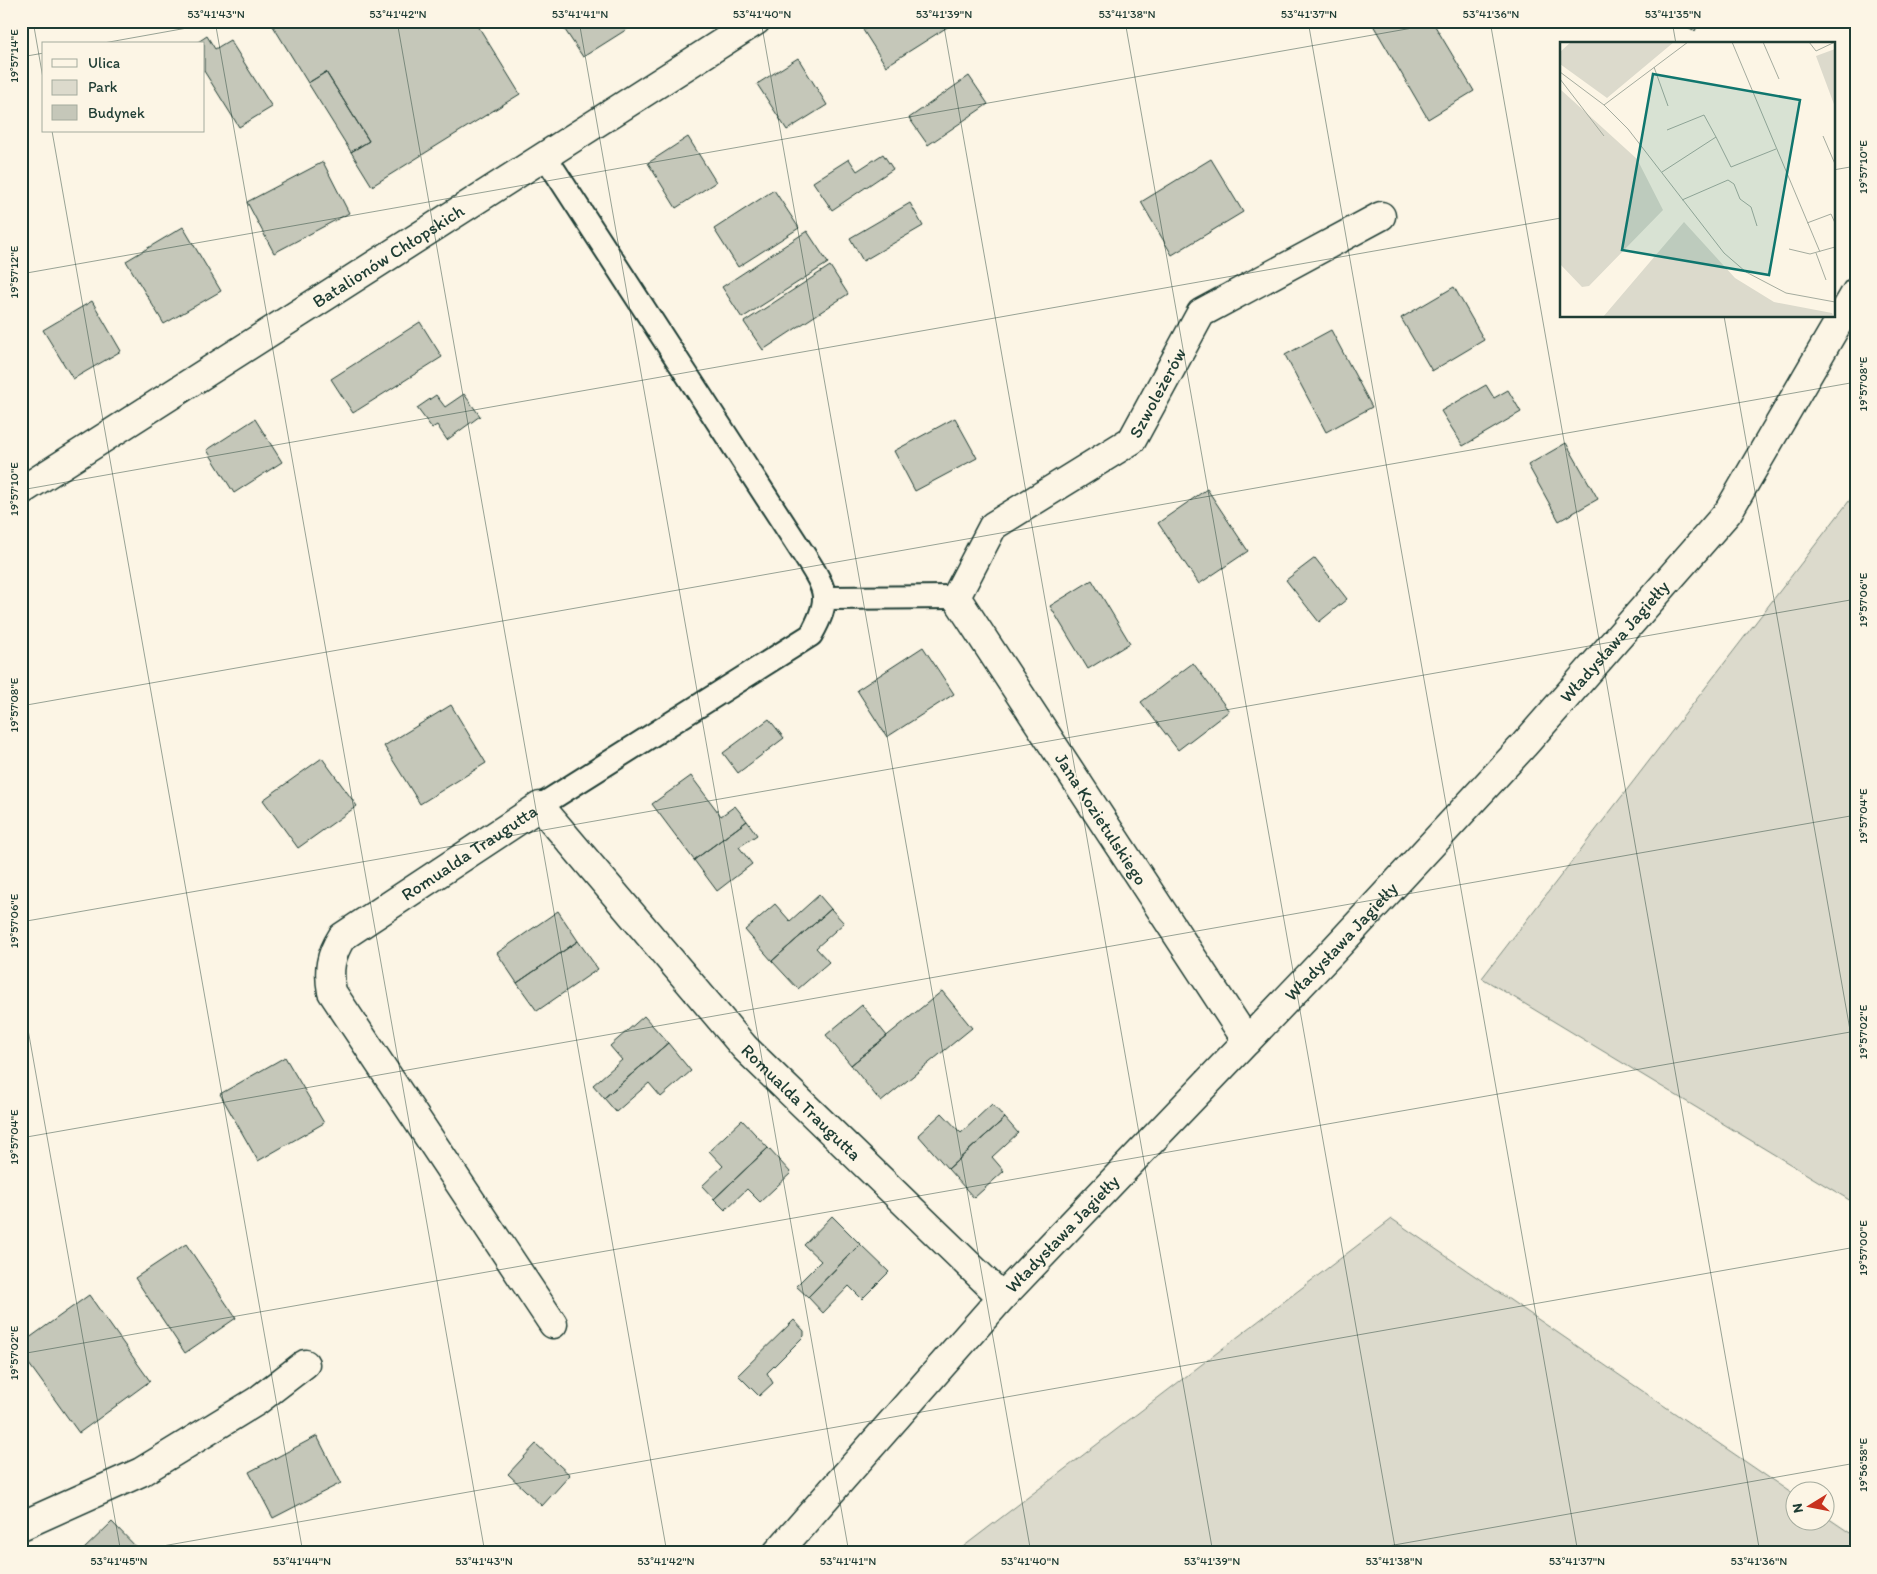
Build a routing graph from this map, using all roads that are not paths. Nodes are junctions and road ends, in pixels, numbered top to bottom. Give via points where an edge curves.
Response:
1 (756, 21) edge
2 (545, 156) junction
3 (1381, 216) dead end
4 (1856, 292) edge
5 (21, 491) edge
6 (956, 597) junction
7 (825, 598) junction
8 (540, 806) junction
9 (1248, 1041) junction
10 (1002, 1297) junction
11 (553, 1324) dead end
12 (305, 1364) dead end
13 (21, 1526) edge
14 (777, 1553) edge

1 - 2 street, Batalionów Chłopskich
2 - 5 street, Batalionów Chłopskich
2 - 7 lane via 823,584
3 - 6 street, Szwoleżerów via 1201,313 1132,440 993,526
4 - 9 street, Władysława Jagiełły via 1728,512 1524,745
6 - 7 lane
6 - 9 street, Jana Kozietulskiego
7 - 8 lane via 820,618 811,634
8 - 10 street, Romualda Traugutta via 744,1048
8 - 11 street, Romualda Traugutta via 342,937 332,952 328,972 332,992
9 - 10 street, Władysława Jagiełły
10 - 14 street, Władysława Jagiełły
12 - 13 street via 257,1401 141,1472

